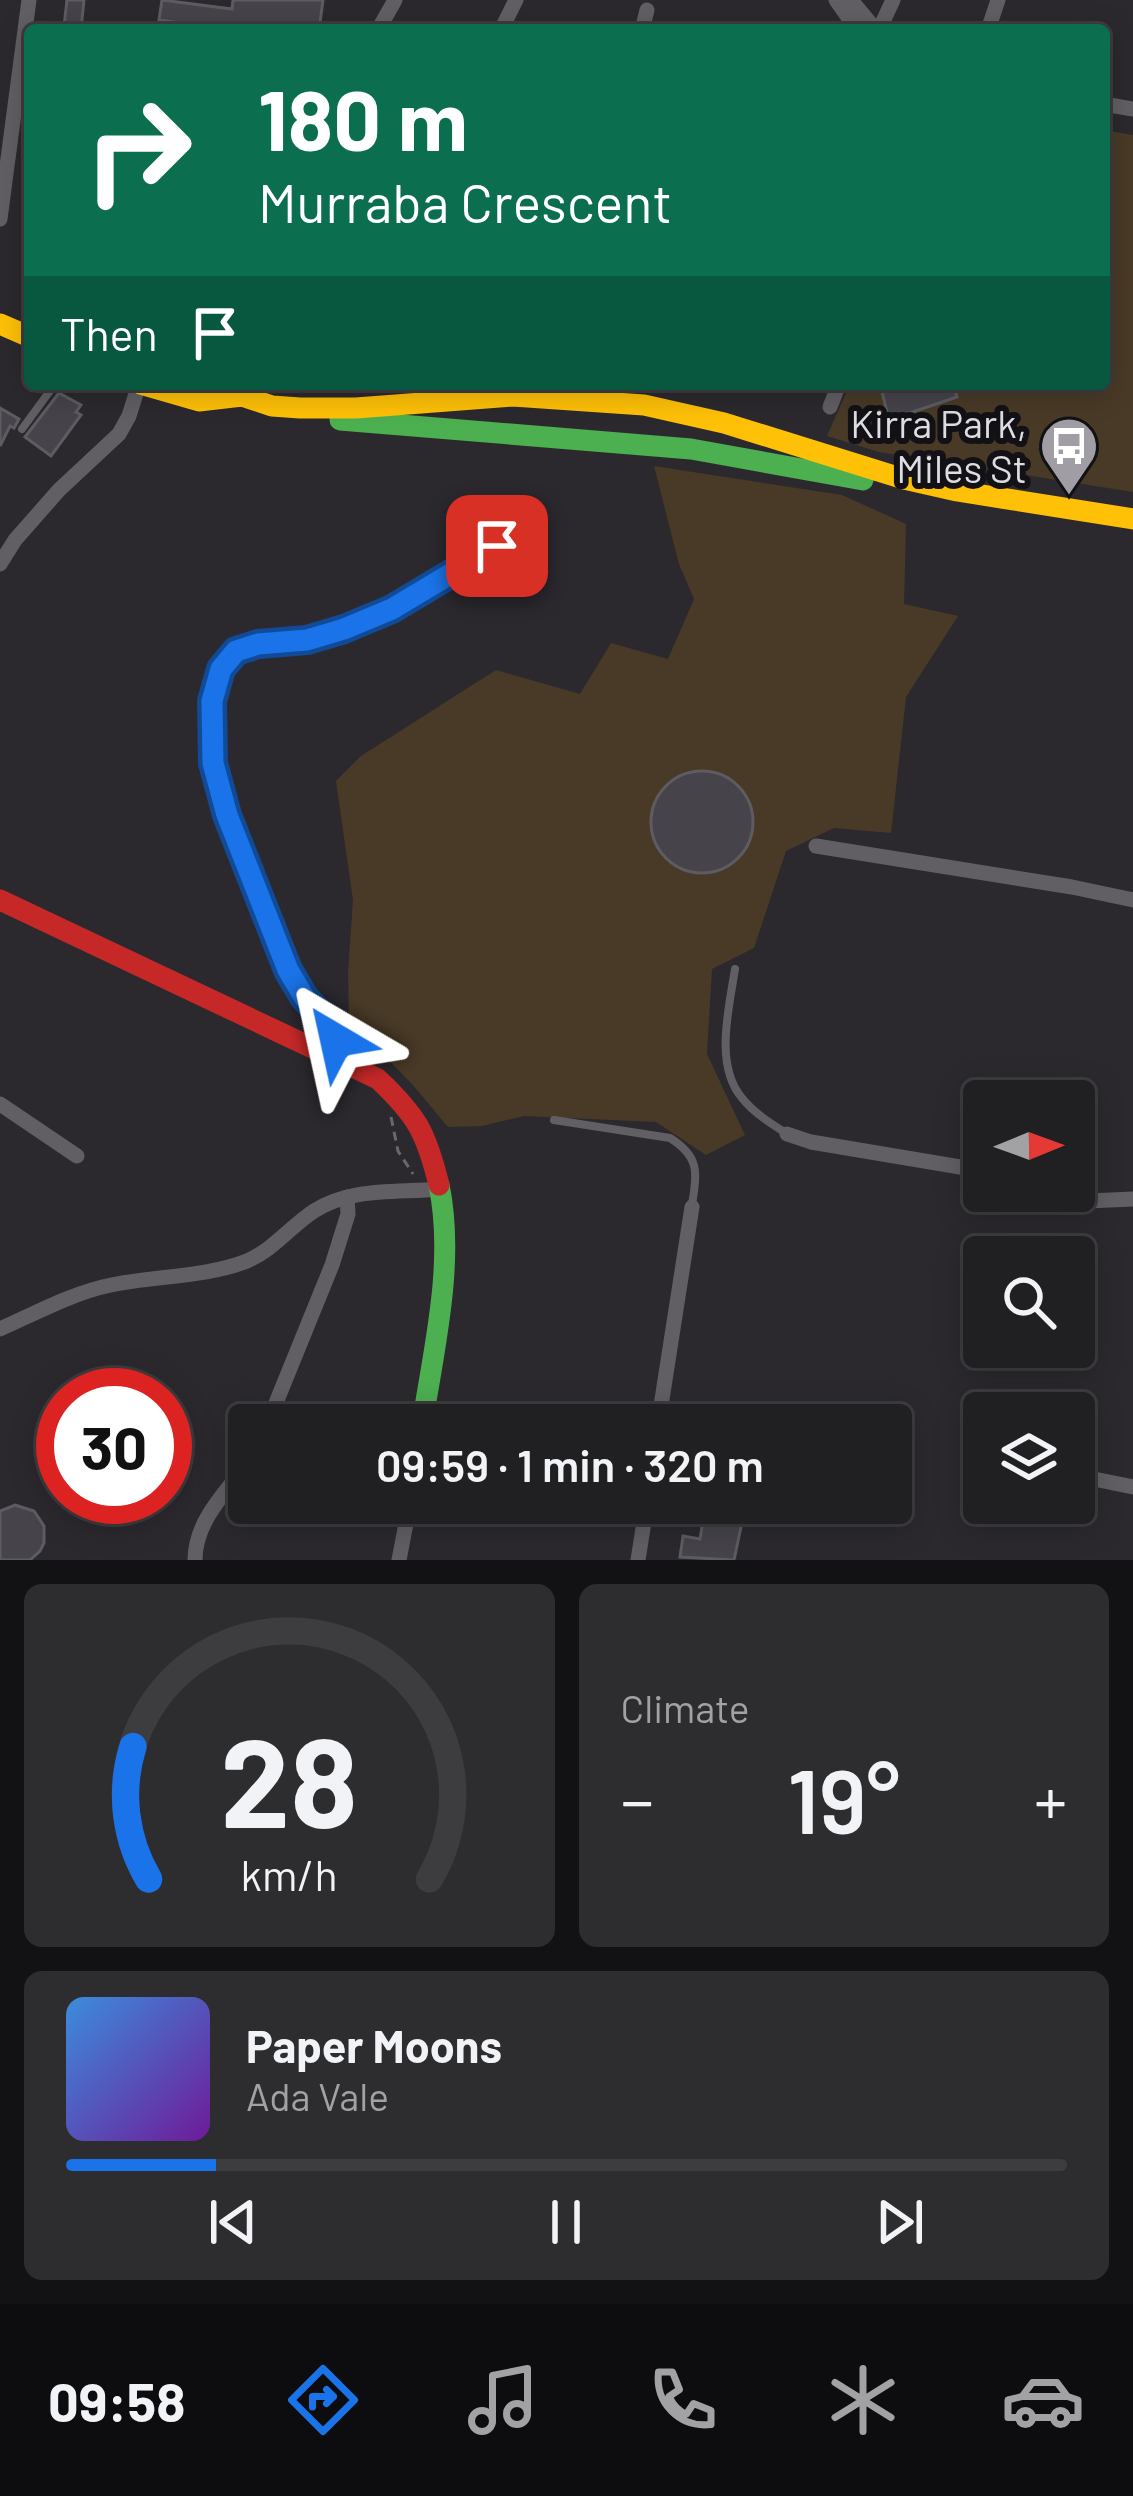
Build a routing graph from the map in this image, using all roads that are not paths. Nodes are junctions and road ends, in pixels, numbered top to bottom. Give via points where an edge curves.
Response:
1 (851, 0) edge
2 (647, 10) dead end
3 (644, 24) edge
4 (873, 24) edge
5 (24, 36) edge
6 (0, 77) edge
7 (18, 80) junction
8 (5, 140) edge
9 (0, 219) edge
10 (51, 390) edge
11 (137, 390) edge
12 (160, 390) edge
13 (837, 390) edge
14 (233, 392) edge
15 (830, 407) dead end
16 (22, 429) dead end
17 (957, 491) junction
18 (1133, 520) edge
19 (497, 546) dead end
20 (0, 564) edge
21 (816, 846) dead end
22 (0, 900) edge
23 (1133, 900) edge
24 (735, 969) dead end
25 (329, 1055) junction
26 (0, 1104) edge
27 (554, 1120) dead end
28 (788, 1134) joint
29 (76, 1156) dead end
30 (963, 1168) edge
31 (439, 1189) junction
32 (346, 1197) junction
33 (1133, 1199) edge
34 (1095, 1201) edge
35 (692, 1207) joint
36 (0, 1329) edge
37 (276, 1404) edge
38 (425, 1404) edge
39 (661, 1404) edge
40 (1095, 1479) edge
41 (1133, 1487) edge
42 (228, 1489) edge
43 (406, 1524) edge
44 (643, 1524) edge
45 (195, 1560) edge
46 (399, 1560) edge
47 (638, 1560) edge

1 - 4 street
2 - 3 street
5 - 7 street
6 - 7 street
7 - 8 street
8 - 9 street
10 - 16 lane
11 - 20 street via 119,434 49,501
12 - 14 street via 199,401
13 - 15 street
14 - 17 street via 255,414 625,441
14 - 17 street via 272,406 334,409 513,396 644,405
17 - 18 street
19 - 25 street via 392,609 307,640 236,651 221,669 212,701 213,763 227,815 288,970 334,1034
21 - 23 street
22 - 25 street
24 - 28 lane via 731,1077 742,1099
25 - 31 street via 378,1079 410,1108 432,1149
26 - 29 street
27 - 35 lane via 670,1138 693,1159
28 - 30 street
31 - 32 street
31 - 38 street via 445,1262
32 - 36 street via 308,1214 247,1261 95,1288
32 - 37 street via 332,1265
33 - 34 street
35 - 39 street
40 - 41 street
42 - 45 street via 204,1520
43 - 46 street
44 - 47 street

